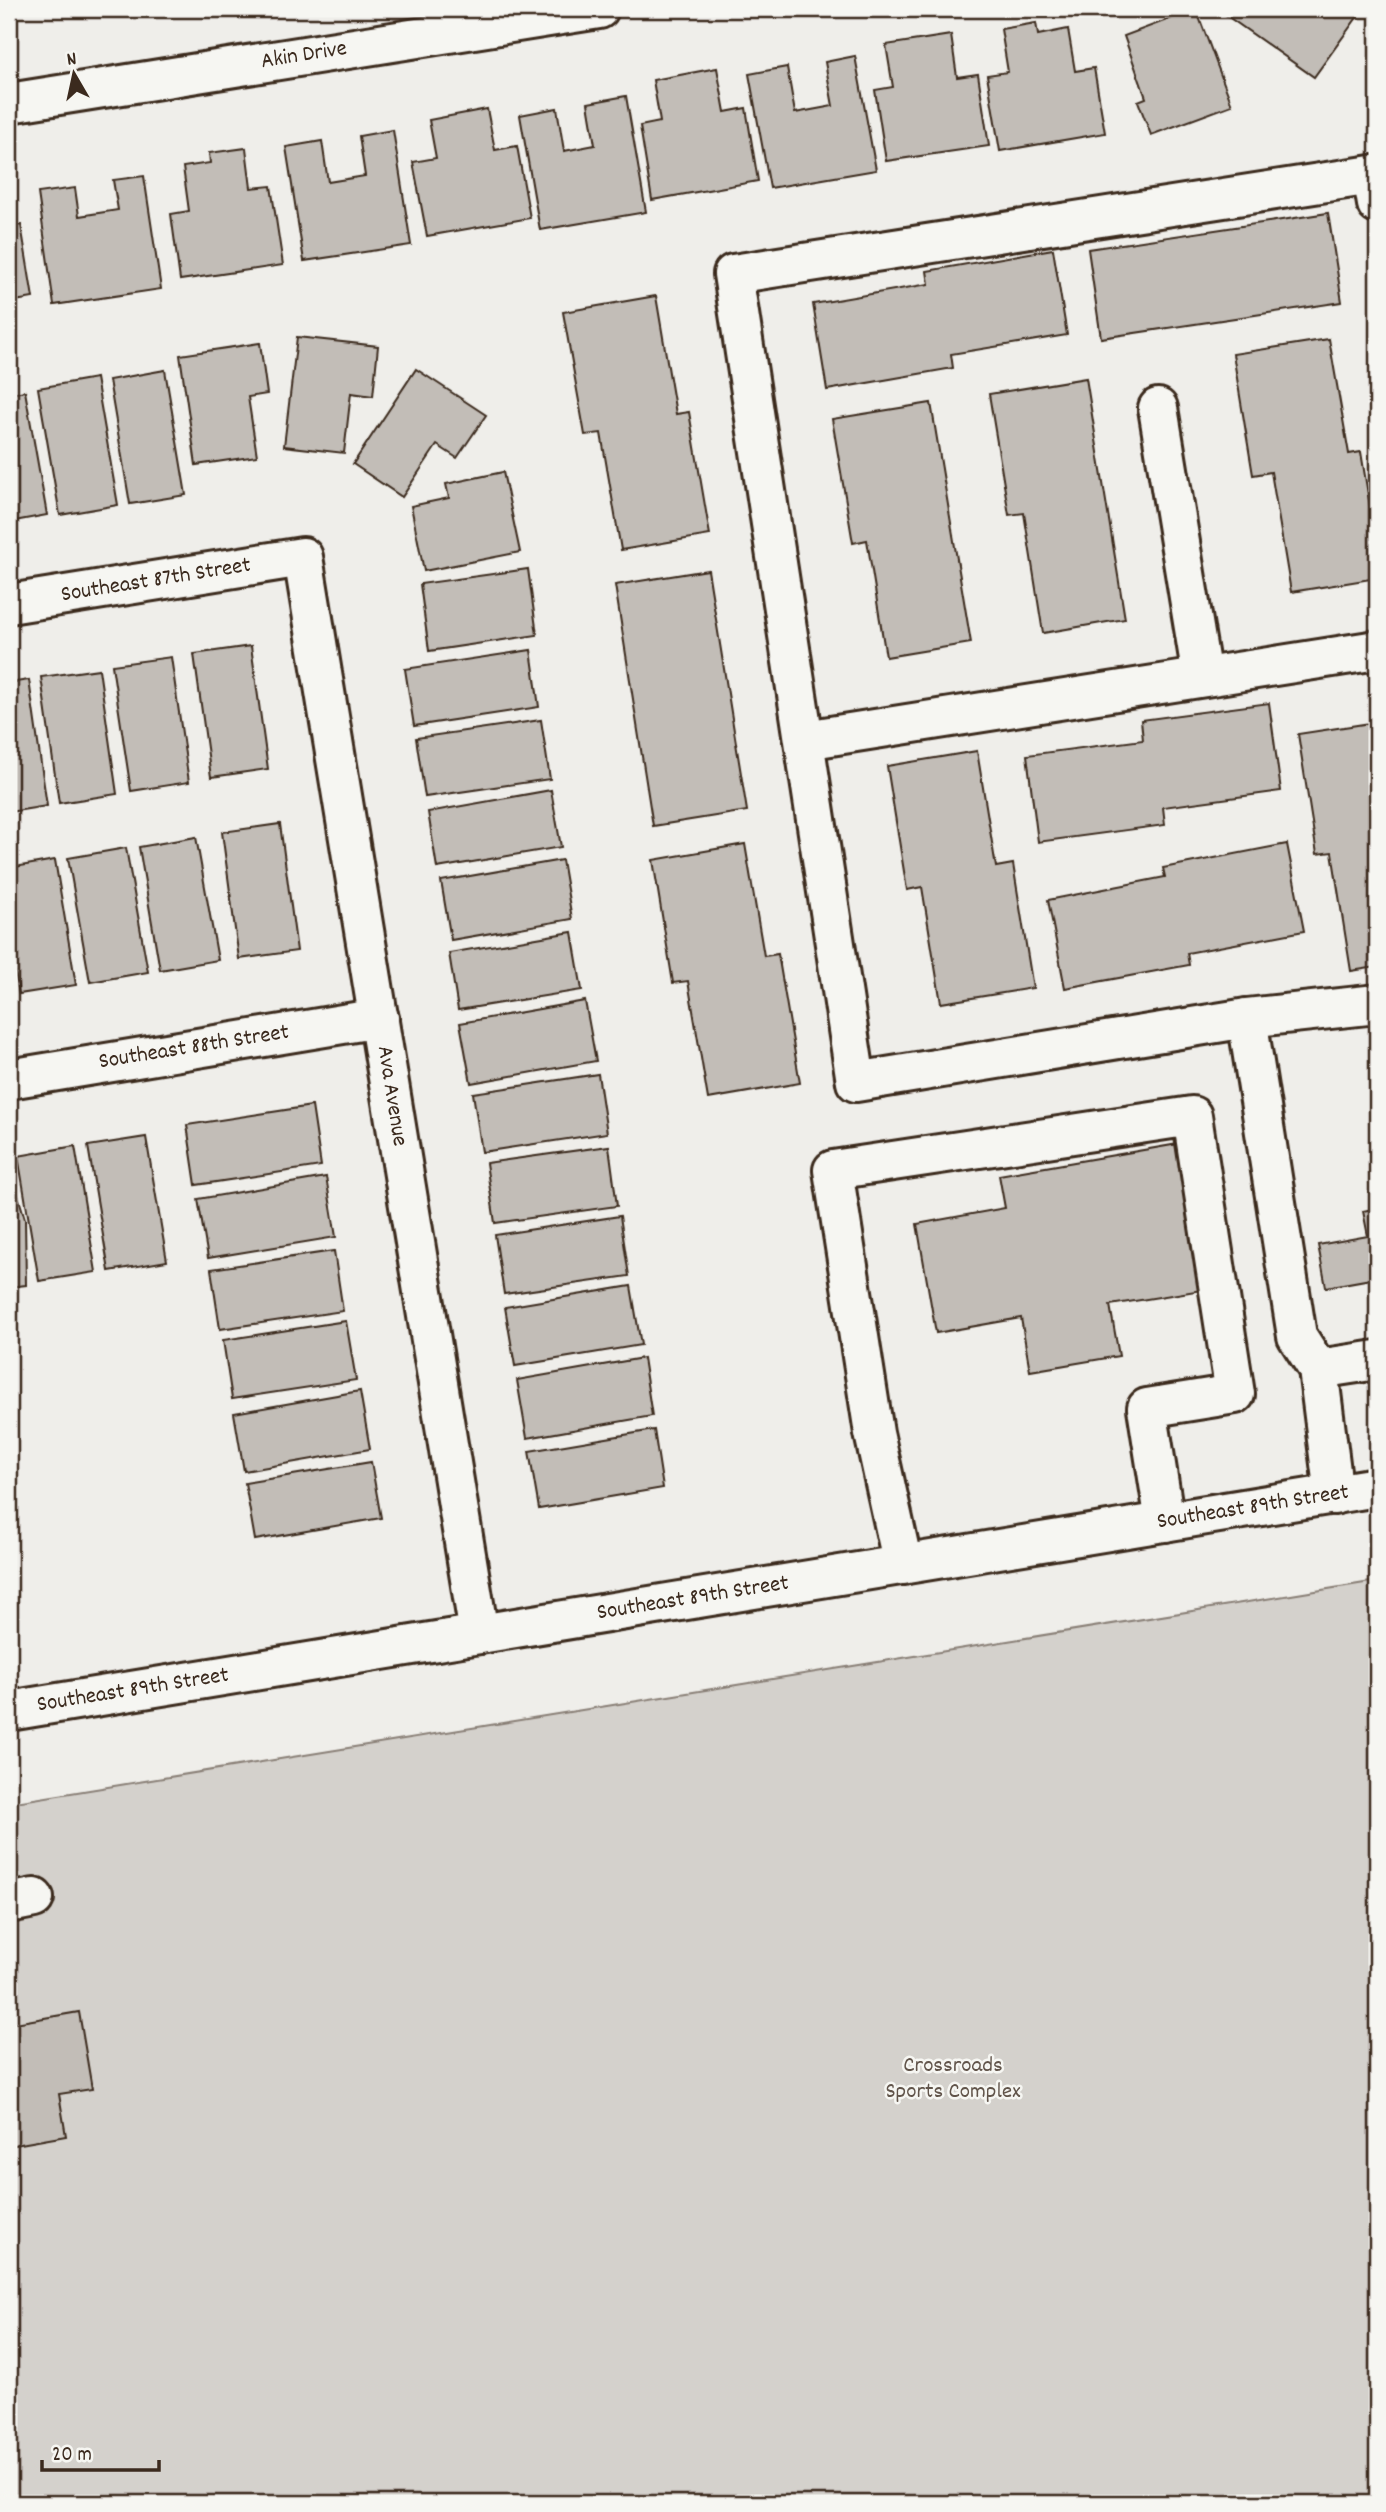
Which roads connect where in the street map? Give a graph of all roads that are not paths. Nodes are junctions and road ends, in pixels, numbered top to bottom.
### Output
1 (599, 9) edge
2 (9, 103) edge
3 (1377, 204) edge
4 (1158, 408) dead end
5 (303, 558) joint
6 (9, 604) edge
7 (1377, 650) edge
8 (1202, 677) junction
9 (805, 740) junction
10 (1377, 1004) edge
11 (379, 1018) junction
12 (1247, 1018) junction
13 (9, 1079) edge
14 (1377, 1360) edge
15 (1318, 1369) junction
16 (1377, 1488) edge
17 (1334, 1494) junction
18 (1166, 1522) junction
19 (903, 1565) junction
20 (479, 1634) junction
21 (9, 1711) edge

1 - 2 street, Akin Drive
3 - 9 street
4 - 8 street
5 - 6 street, Southeast 87th Street
5 - 11 street, Ava Avenue
7 - 8 street
8 - 9 street
9 - 12 street
10 - 12 street
11 - 13 street, Southeast 88th Street
11 - 20 street, Ava Avenue
12 - 15 street
14 - 15 street
15 - 17 street
16 - 17 street, Southeast 89th Street
17 - 18 street, Southeast 89th Street
18 - 19 street, Southeast 89th Street
18 - 19 street
19 - 20 street, Southeast 89th Street
20 - 21 street, Southeast 89th Street

